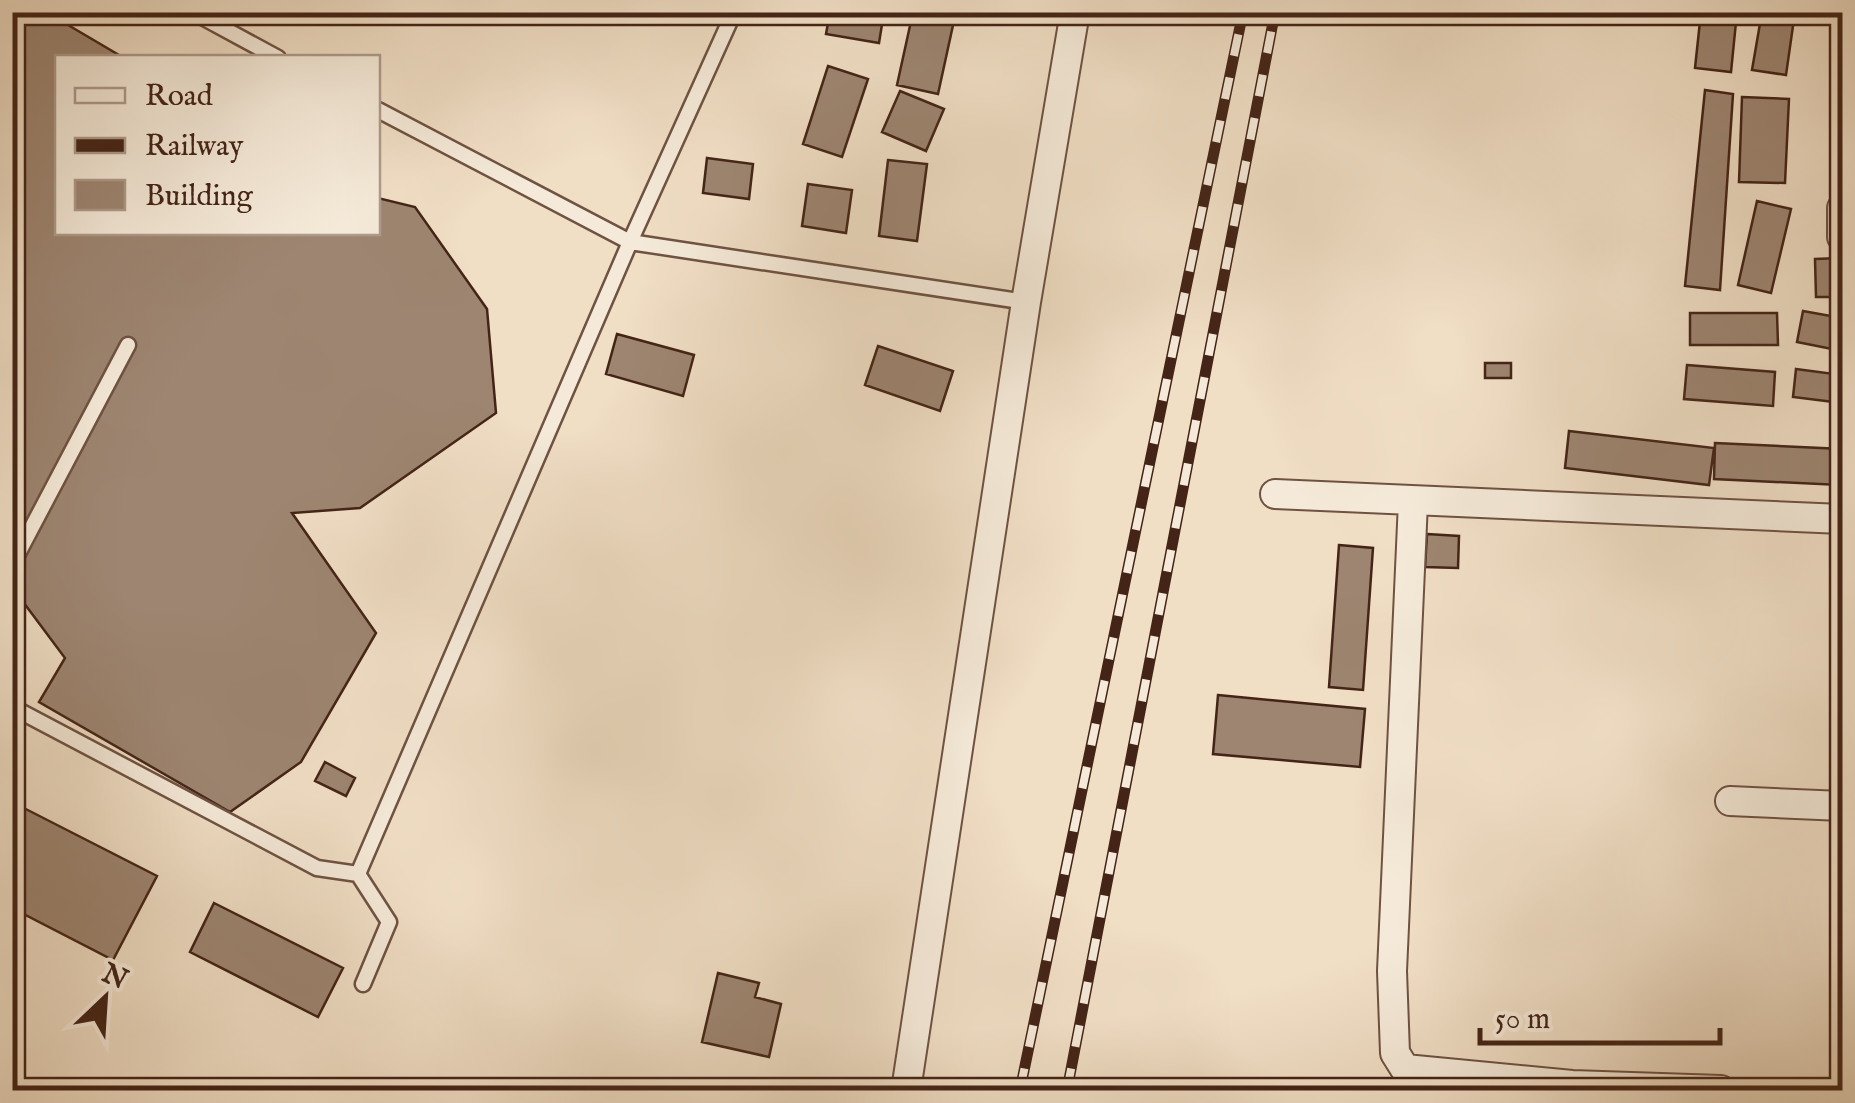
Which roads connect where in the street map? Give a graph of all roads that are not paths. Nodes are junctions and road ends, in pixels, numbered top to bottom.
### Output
1 (193, 12) edge
2 (734, 12) edge
3 (1076, 12) edge
4 (272, 55) edge
5 (380, 111) edge
6 (1842, 208) edge
7 (1842, 237) edge
8 (630, 242) junction
9 (1026, 302) junction
10 (128, 345) dead end
11 (1275, 494) dead end
12 (1412, 502) junction
13 (1842, 519) edge
14 (12, 564) edge
15 (12, 707) edge
16 (1730, 800) dead end
17 (1842, 806) edge
18 (358, 874) junction
19 (363, 984) dead end
20 (906, 1090) edge
21 (1721, 1090) edge

1 - 4 lane
2 - 8 lane
3 - 9 street
5 - 8 lane
6 - 7 street
8 - 9 lane
8 - 18 lane
9 - 20 street
10 - 14 lane
11 - 12 street
12 - 13 street
12 - 21 street
15 - 18 lane
16 - 17 street
18 - 19 lane

